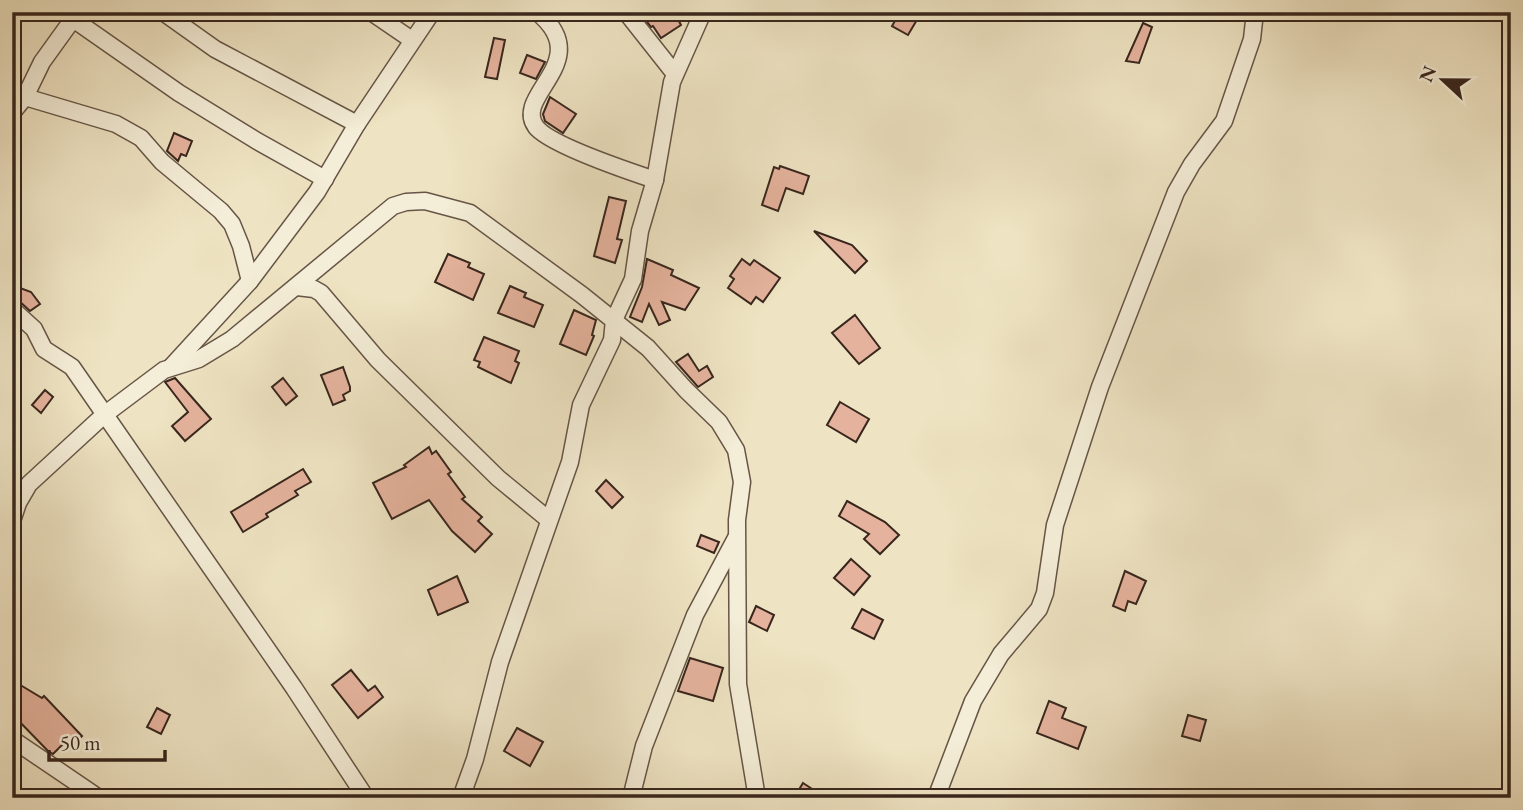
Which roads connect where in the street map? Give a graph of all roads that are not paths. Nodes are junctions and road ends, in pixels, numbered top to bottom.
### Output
1 (163, 12) edge
2 (371, 12) edge
3 (432, 12) edge
4 (537, 12) edge
5 (626, 12) edge
6 (703, 12) edge
7 (1255, 12) edge
8 (75, 15) edge
9 (412, 40) junction
10 (675, 74) junction
11 (25, 97) junction
12 (12, 113) edge
13 (357, 124) junction
14 (325, 179) junction
15 (654, 180) junction
16 (250, 281) junction
17 (297, 287) junction
18 (12, 309) edge
19 (614, 320) junction
20 (172, 366) junction
21 (104, 415) junction
22 (12, 520) edge
23 (549, 520) junction
24 (737, 537) junction
25 (12, 739) edge
26 (99, 798) edge
27 (366, 798) edge
28 (461, 798) edge
29 (631, 798) edge
30 (757, 798) edge
31 (936, 798) edge

1 - 13 street
2 - 9 street
3 - 9 street
4 - 15 street
5 - 10 street
6 - 10 street
7 - 31 street
8 - 11 street
8 - 14 street
9 - 13 street
10 - 15 street
11 - 12 street
11 - 16 street
13 - 14 street
14 - 16 street
15 - 19 street
16 - 20 street
17 - 19 street
17 - 20 street
17 - 23 street
18 - 21 street
19 - 23 street
19 - 24 street
20 - 21 street
21 - 22 street
21 - 27 street
23 - 28 street
24 - 29 street
24 - 30 street
25 - 26 street

